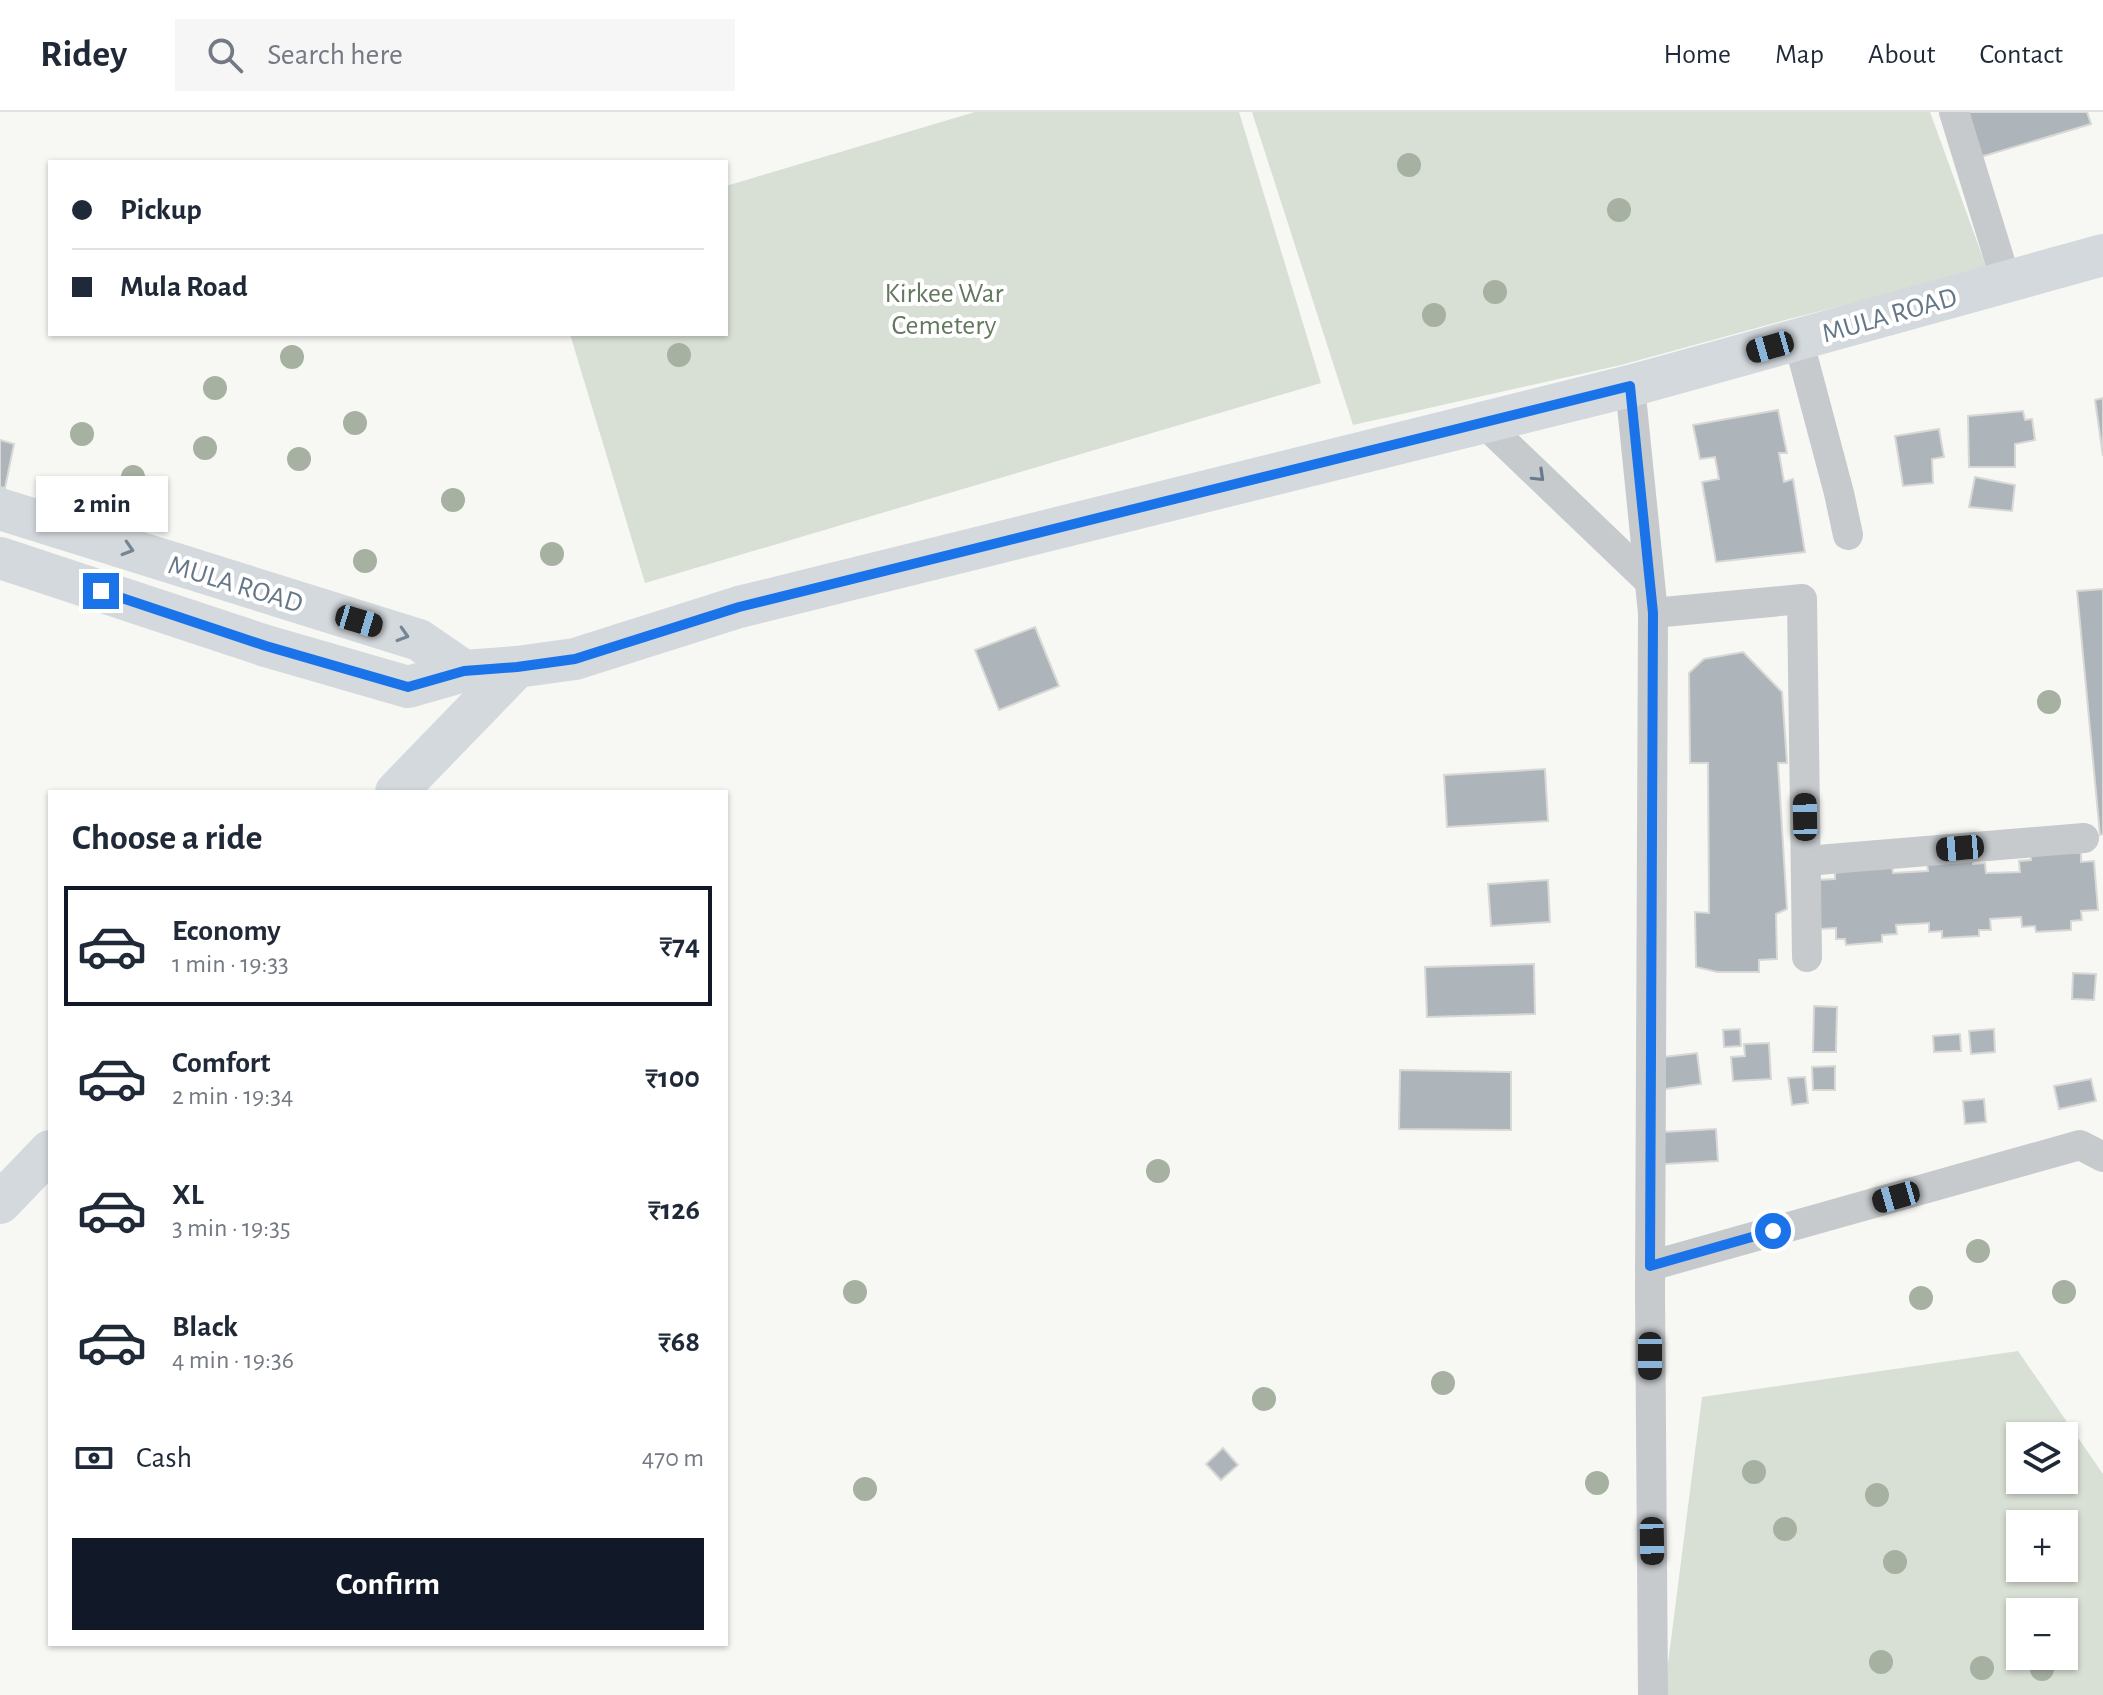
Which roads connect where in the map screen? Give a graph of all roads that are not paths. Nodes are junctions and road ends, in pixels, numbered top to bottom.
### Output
1 (1954, 112) edge
2 (2103, 255) edge
3 (2006, 281) junction
4 (1798, 339) junction
5 (1630, 386) junction
6 (1483, 422) junction
7 (17, 515) edge
8 (1848, 535) dead end
9 (9, 561) edge
10 (1649, 581) junction
11 (1653, 613) junction
12 (517, 667) junction
13 (464, 671) junction
14 (398, 790) edge
15 (2084, 838) dead end
16 (1806, 861) junction
17 (1807, 957) dead end
18 (48, 1153) edge
19 (2103, 1157) edge
20 (0, 1203) edge
21 (1650, 1266) junction
22 (1653, 1695) edge

1 - 3 street
2 - 3 main road, MULA ROAD
3 - 4 main road, MULA ROAD
4 - 5 main road, MULA ROAD
4 - 8 street
5 - 6 main road, MULA ROAD
5 - 10 street
6 -> 10 street
6 - 12 main road, MULA ROAD
7 - 9 main road
7 -> 13 main road, MULA ROAD
9 - 13 main road, MULA ROAD
10 - 11 street
11 - 16 street
11 - 21 street
12 - 13 main road, MULA ROAD
12 - 14 main road
15 - 16 street
16 - 17 street
18 - 20 main road
19 - 21 street
21 - 22 street

